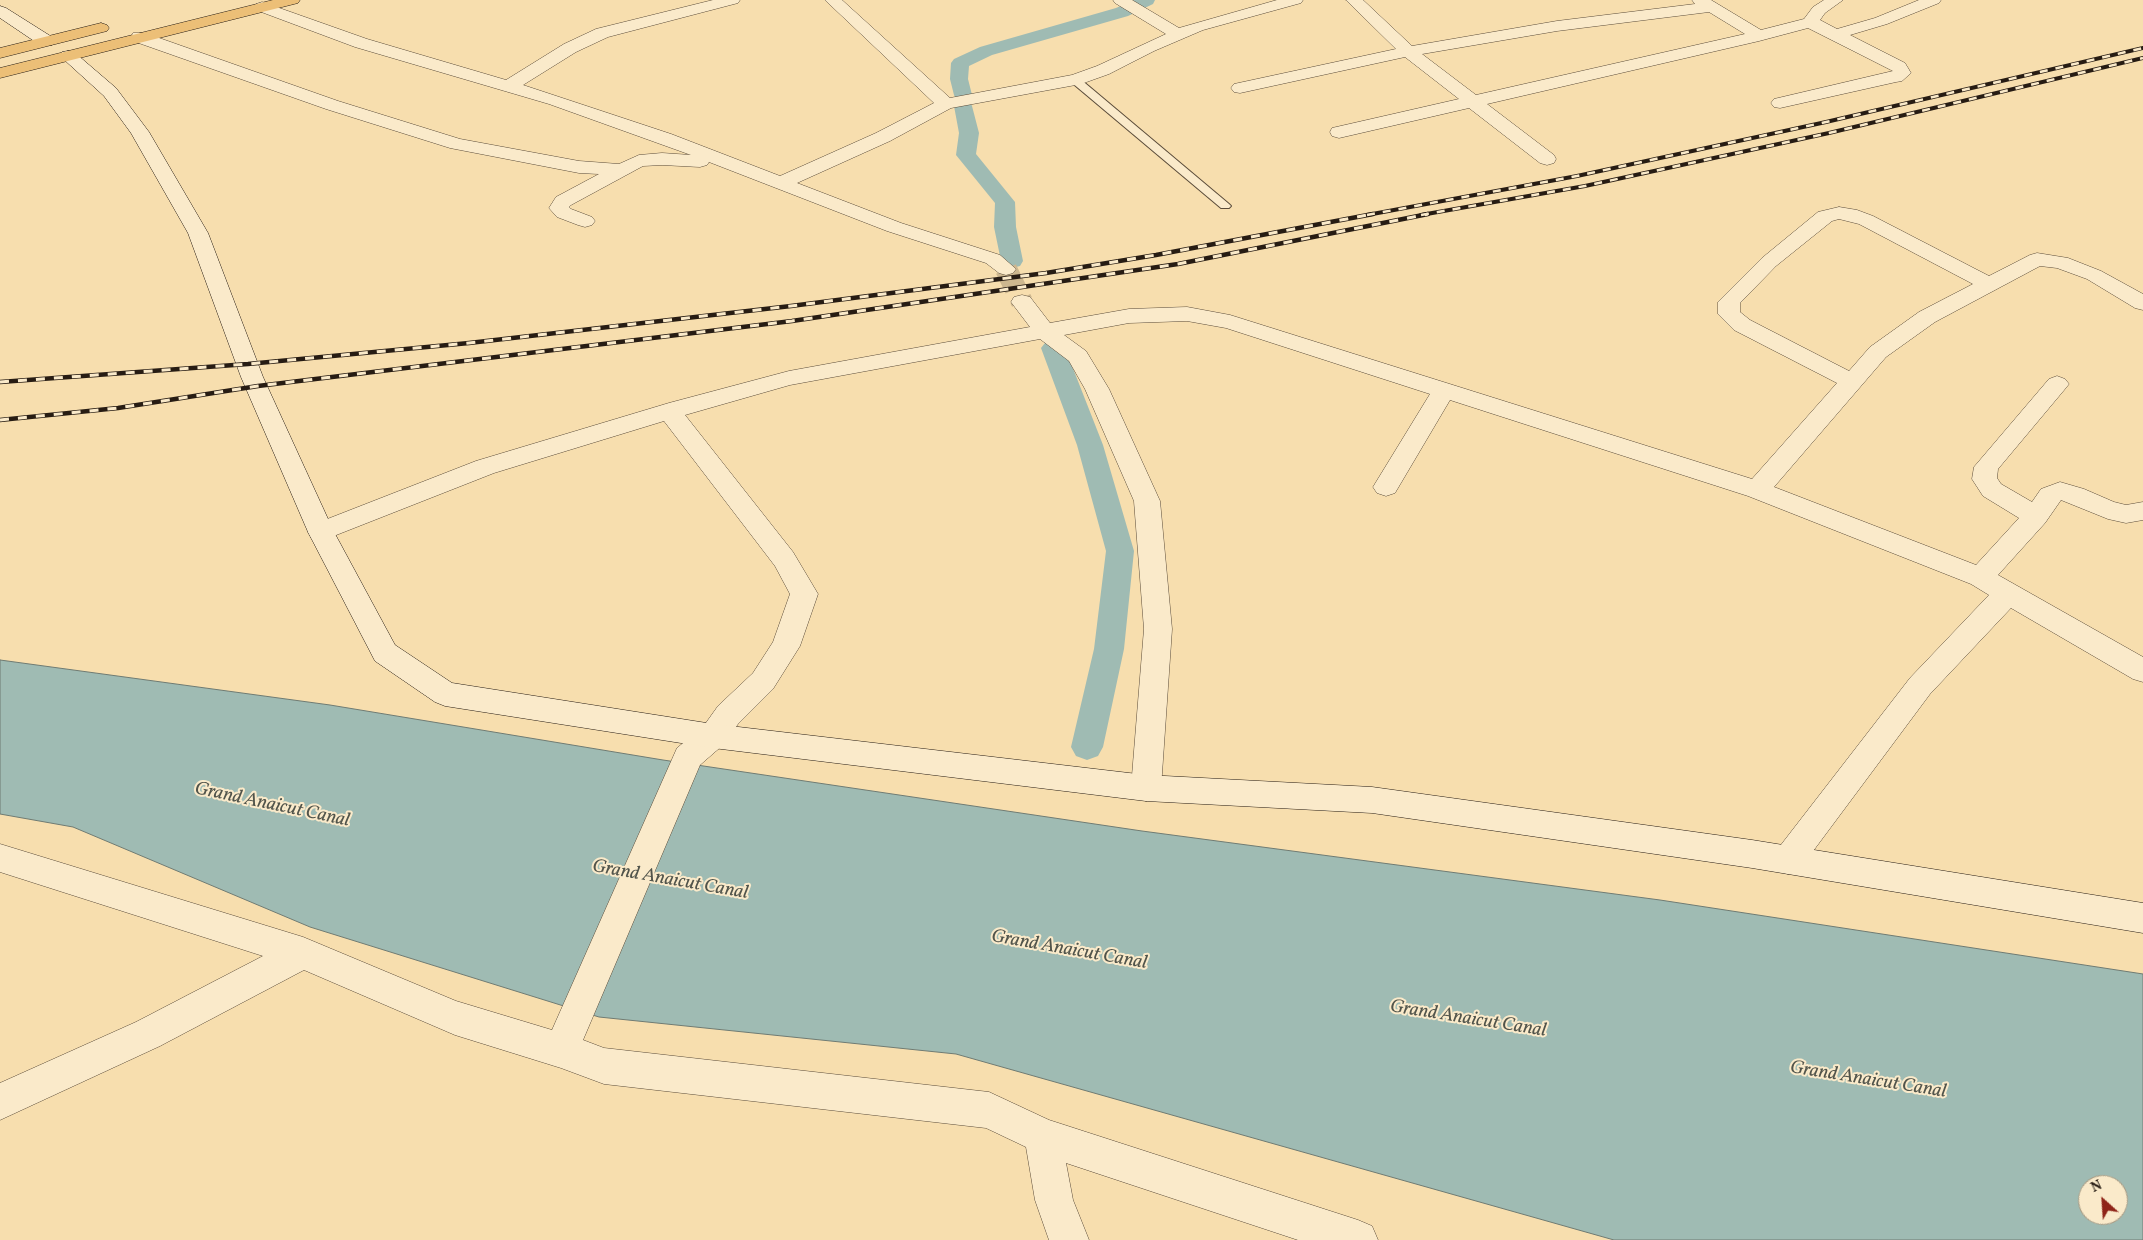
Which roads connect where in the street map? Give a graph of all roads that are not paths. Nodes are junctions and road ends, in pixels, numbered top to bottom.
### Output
1 (292, 0) edge
2 (732, 0) edge
3 (833, 0) edge
4 (1121, 0) edge
5 (1295, 0) edge
6 (1354, 0) edge
7 (1933, 0) edge
8 (1830, 1) edge
9 (1705, 3) edge
10 (261, 4) edge
11 (0, 12) edge
12 (1810, 22) junction
13 (114, 25) dead end
14 (1179, 34) junction
15 (1834, 35) junction
16 (1760, 36) junction
17 (140, 37) junction
18 (46, 41) junction
19 (1409, 52) junction
20 (0, 53) edge
21 (68, 56) junction
22 (0, 64) edge
23 (0, 73) edge
24 (1075, 80) junction
25 (507, 87) junction
26 (1240, 88) dead end
27 (1471, 102) junction
28 (1780, 103) dead end
29 (946, 104) junction
30 (1340, 132) dead end
31 (1547, 159) dead end
32 (726, 163) junction
33 (620, 170) junction
34 (780, 183) junction
35 (1225, 206) dead end
36 (585, 221) dead end
37 (1006, 269) tunnel mouth
38 (1989, 284) junction
39 (1022, 302) tunnel mouth
40 (2143, 303) edge
41 (1045, 332) junction
42 (1853, 382) junction
43 (2057, 384) dead end
44 (1444, 390) junction
45 (669, 411) junction
46 (1386, 487) dead end
47 (1757, 490) junction
48 (2143, 511) edge
49 (2036, 516) junction
50 (321, 532) junction
51 (1980, 577) junction
52 (2008, 593) junction
53 (2143, 671) edge
54 (713, 736) junction
55 (1146, 788) junction
56 (0, 858) edge
57 (1788, 860) junction
58 (2143, 918) edge
59 (303, 953) junction
60 (568, 1035) junction
61 (0, 1102) edge
62 (1043, 1136) junction
63 (1069, 1240) edge
64 (1358, 1240) edge

1 - 10 main road
2 - 25 street
3 - 29 street
4 - 14 street
5 - 14 street
6 - 19 street
7 - 15 street
8 - 12 street
9 - 16 street
9 - 19 street
10 - 17 main road
10 - 22 main road
10 - 25 street
11 - 18 street
12 - 15 street
12 - 16 street
13 - 18 main road
14 - 24 street
15 - 28 street
16 - 27 street
17 - 21 main road
17 - 33 street
18 - 20 main road
19 - 26 street
19 - 27 street
21 - 23 main road
21 - 50 street
24 - 29 street
24 - 35 lane
25 - 32 street
27 - 30 street
27 - 31 street
29 - 34 street
32 - 33 street
32 - 34 street
33 - 36 street
34 - 37 street
38 - 40 street
38 - 42 street
38 - 42 street
39 - 41 street
41 - 44 street
41 - 45 street
41 - 55 street
42 - 47 street
43 - 49 street
44 - 46 street
44 - 47 street
45 - 50 street
45 - 54 street
47 - 51 street
48 - 49 street
49 - 51 street
50 - 54 street
51 - 52 street
52 - 53 street
52 - 57 street
54 - 55 street
54 - 60 street
55 - 57 street
56 - 59 street
57 - 58 street
59 - 60 street
59 - 61 street
60 - 62 street
62 - 63 street
62 - 64 street

